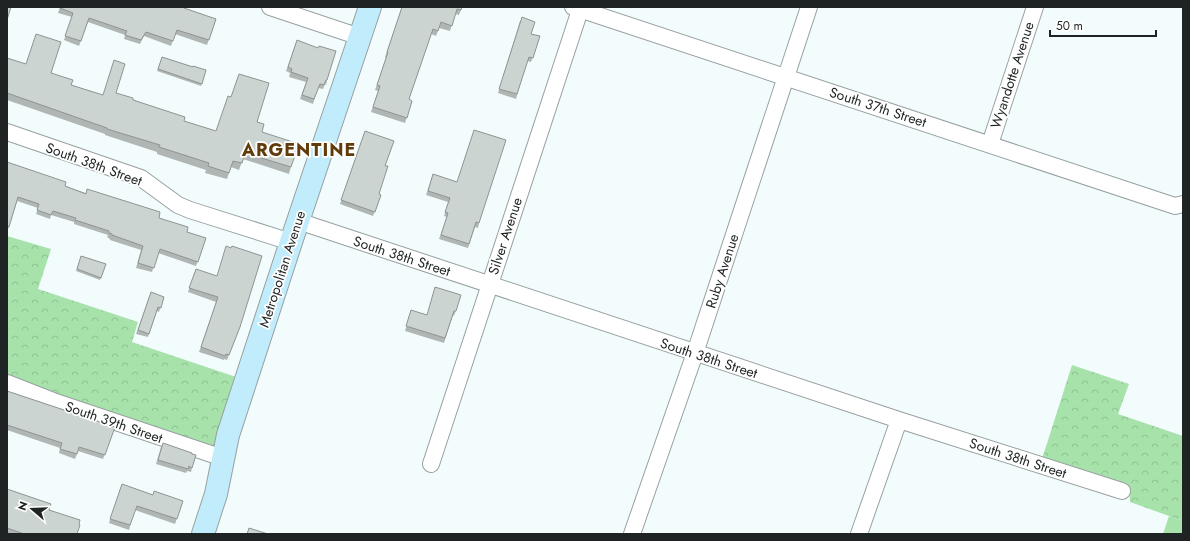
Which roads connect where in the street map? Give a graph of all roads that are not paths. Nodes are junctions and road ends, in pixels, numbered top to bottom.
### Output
1 (270, 7) edge
2 (370, 7) edge
3 (809, 7) edge
4 (1035, 7) edge
5 (578, 8) edge
6 (360, 38) junction
7 (786, 77) junction
8 (7, 132) edge
9 (990, 144) junction
10 (1183, 204) edge
11 (298, 221) junction
12 (291, 242) junction
13 (489, 285) junction
14 (695, 353) junction
15 (7, 383) edge
16 (899, 420) junction
17 (222, 458) junction
18 (431, 464) dead end
19 (1122, 491) dead end
20 (203, 534) edge
21 (632, 534) edge
22 (859, 534) edge

1 - 6 street
2 - 6 main road, Metropolitan Avenue
3 - 7 street, Ruby Avenue
4 - 9 street, Wyandotte Avenue
5 - 7 street, South 37th Street
5 - 13 street, Silver Avenue
6 - 11 main road, Metropolitan Avenue
7 - 9 street, South 37th Street
7 - 14 street, Ruby Avenue
8 - 12 street, South 38th Street
9 - 10 street, South 37th Street
11 - 12 main road, Metropolitan Avenue
11 - 13 street, South 38th Street
12 - 17 main road, Metropolitan Avenue
13 - 14 street, South 38th Street
13 - 18 street, Silver Avenue
14 - 16 street, South 38th Street
14 - 21 street, Ruby Avenue
15 - 17 street, South 39th Street
16 - 19 street, South 38th Street
16 - 22 street
17 - 20 main road, Metropolitan Avenue

